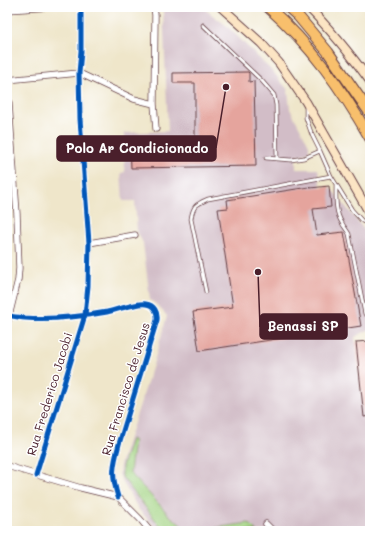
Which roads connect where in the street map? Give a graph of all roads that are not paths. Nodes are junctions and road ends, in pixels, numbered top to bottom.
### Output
1 (53, 7) edge
2 (80, 7) edge
3 (154, 7) edge
4 (220, 7) edge
5 (268, 7) edge
6 (288, 7) edge
7 (308, 7) edge
8 (7, 10) edge
9 (203, 25) dead end
10 (79, 73) junction
11 (7, 80) edge
12 (370, 81) edge
13 (7, 88) edge
14 (306, 102) junction
15 (154, 104) junction
16 (370, 112) edge
17 (156, 129) dead end
18 (370, 138) edge
19 (320, 151) junction
20 (266, 158) dead end
21 (277, 159) junction
22 (330, 176) junction
23 (336, 185) junction
24 (370, 214) edge
25 (370, 225) edge
26 (135, 235) dead end
27 (89, 243) junction
28 (206, 292) dead end
29 (366, 314) dead end
30 (85, 315) junction
31 (8, 316) edge
32 (7, 324) edge
33 (7, 466) edge
34 (36, 475) junction
35 (118, 497) junction
36 (266, 524) dead end
37 (150, 531) edge
38 (273, 531) edge

1 - 8 street
2 - 10 street, Rua Frederico Jacobi
3 - 15 street
4 - 14 main road
5 - 18 highway
6 - 16 highway
7 - 12 main road
9 - 21 lane
10 - 11 street
10 - 15 street
10 - 27 street, Rua Frederico Jacobi
13 - 31 street
14 - 19 lane
14 - 24 main road
15 - 17 street
19 - 21 lane
19 - 22 lane
20 - 21 lane
22 - 23 lane
22 - 28 lane
23 - 25 lane
23 - 29 lane
26 - 27 street
27 - 30 street, Rua Frederico Jacobi
30 - 31 street
30 - 34 street, Rua Frederico Jacobi
30 - 35 street, Rua Francisco de Jesus
31 - 32 street
33 - 34 street
34 - 35 street
35 - 37 street
36 - 38 street

